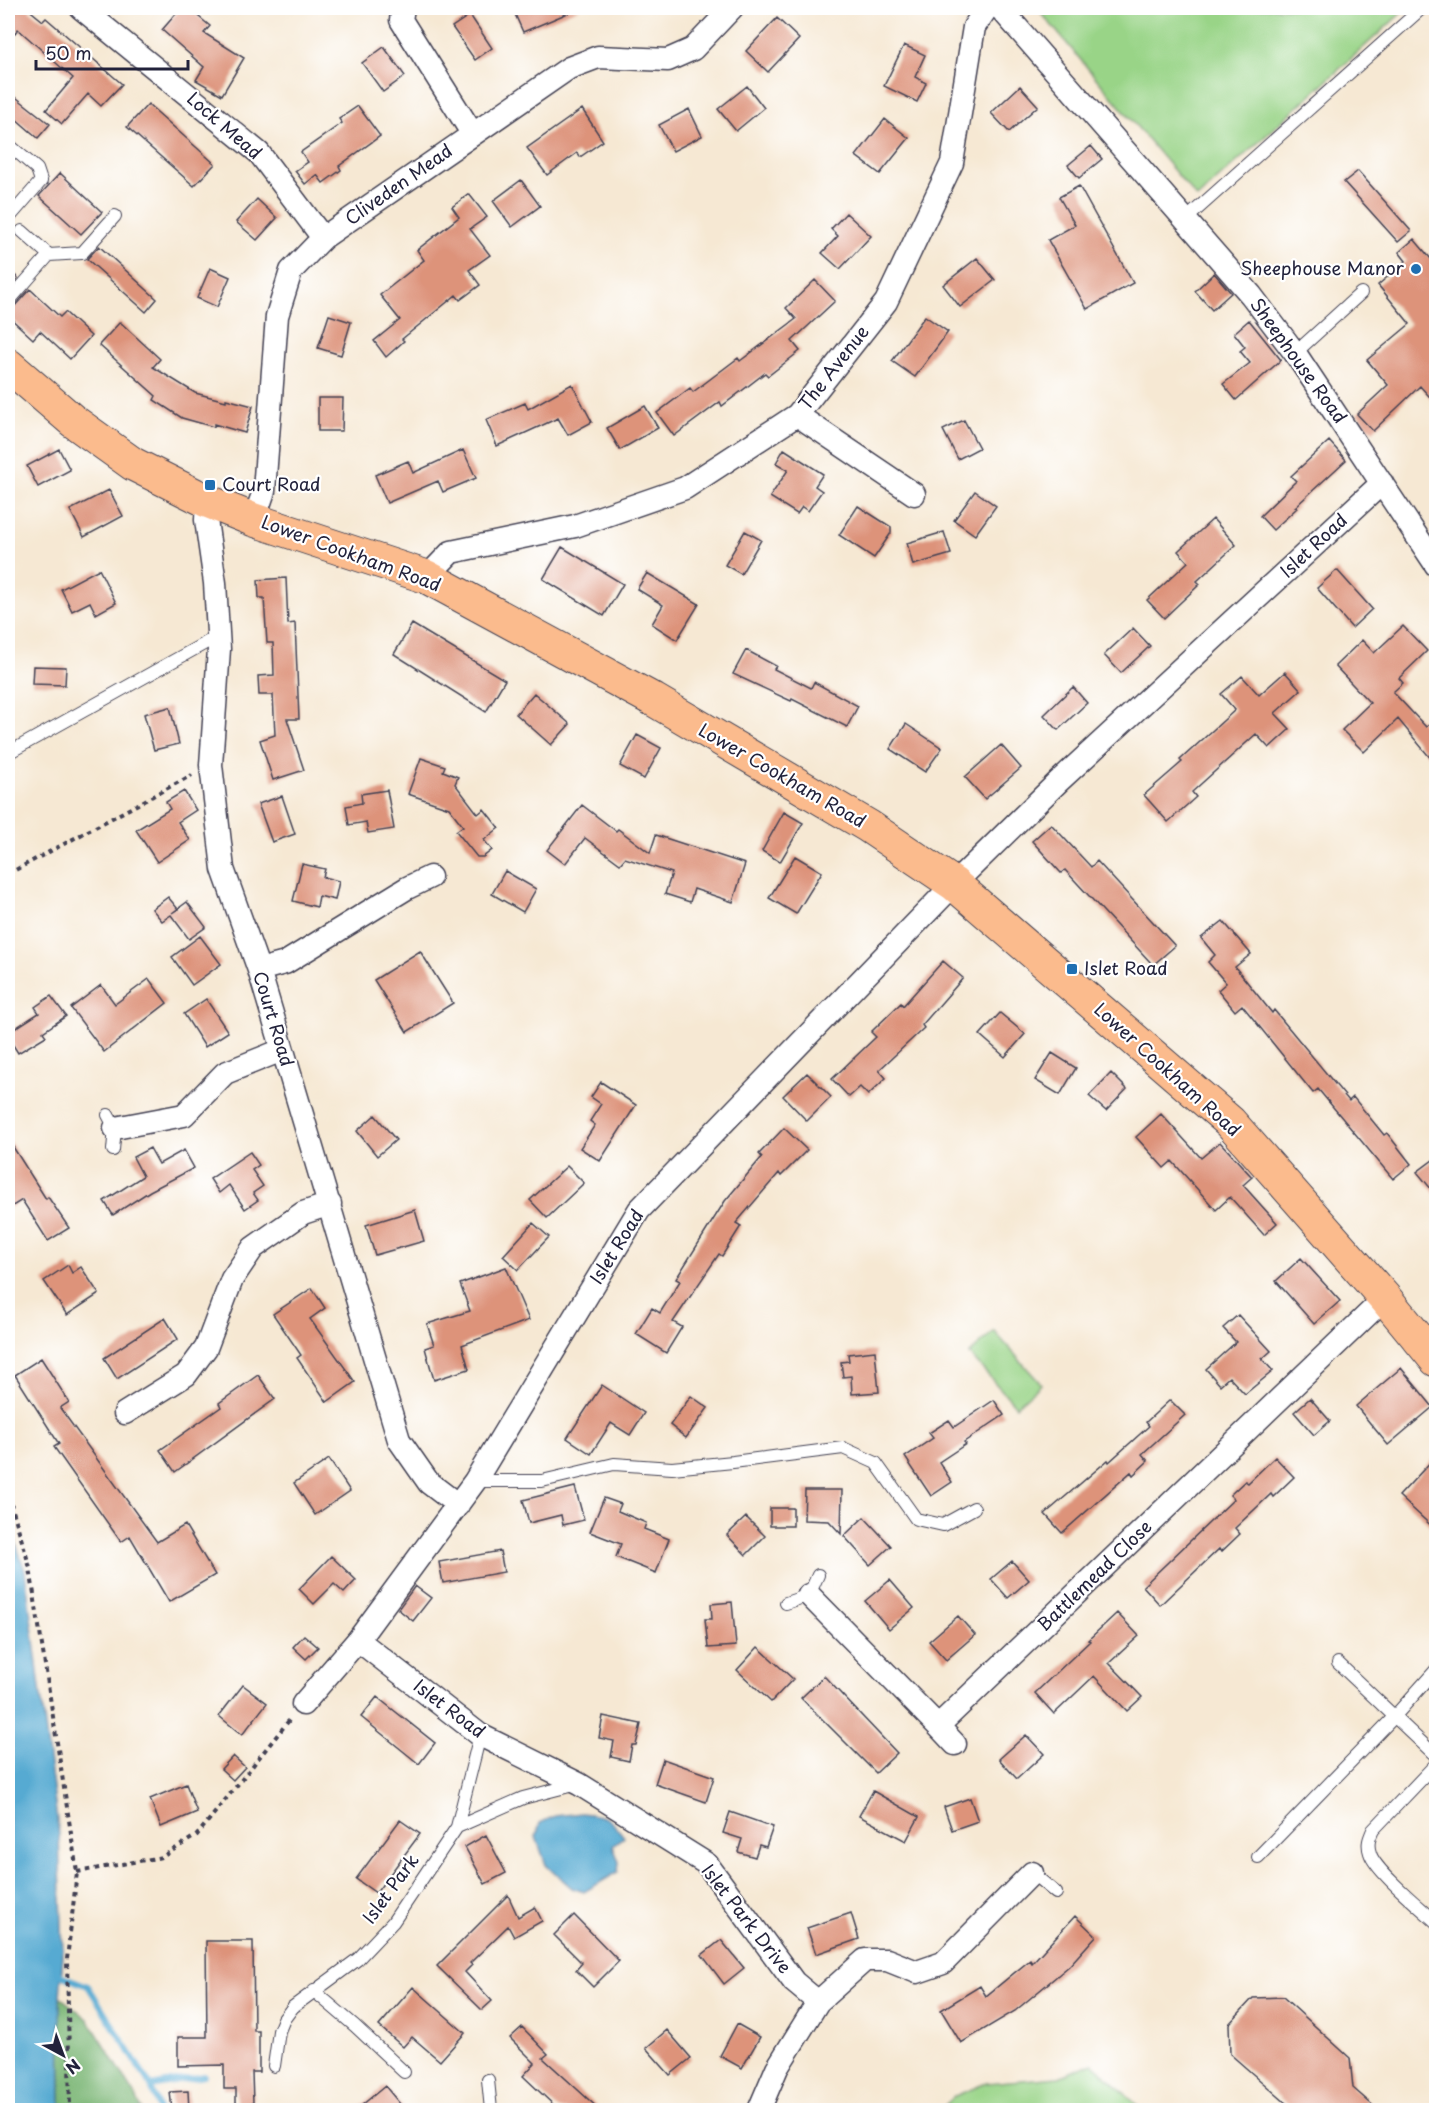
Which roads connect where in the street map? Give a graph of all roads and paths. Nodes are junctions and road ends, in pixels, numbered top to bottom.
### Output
1 (81, 8) edge
2 (403, 8) edge
3 (732, 8) edge
4 (987, 8) edge
5 (1000, 8) edge
6 (1422, 8) edge
7 (472, 133) junction
8 (8, 144) edge
9 (115, 216) dead end
10 (8, 219) edge
11 (1185, 220) junction
12 (22, 231) dead end
13 (324, 238) junction
14 (49, 255) junction
15 (1361, 293) dead end
16 (8, 302) edge
17 (1295, 353) junction
18 (8, 365) edge
19 (797, 415) junction
20 (1382, 483) junction
21 (914, 494) dead end
22 (207, 501) junction
23 (254, 520) junction
24 (1437, 565) edge
25 (427, 577) junction
26 (218, 636) junction
27 (8, 753) edge
28 (211, 765) junction
29 (8, 874) edge
30 (430, 877) dead end
31 (954, 884) junction
32 (259, 970) junction
33 (282, 1050) junction
34 (112, 1131) dead end
35 (330, 1204) junction
36 (1385, 1298) junction
37 (1437, 1360) edge
38 (125, 1413) dead end
39 (475, 1481) junction
40 (8, 1494) edge
41 (458, 1505) junction
42 (974, 1508) dead end
43 (814, 1585) joint
44 (786, 1603) dead end
45 (358, 1640) junction
46 (1338, 1663) dead end
47 (1437, 1670) edge
48 (303, 1704) joint
49 (1394, 1717) junction
50 (938, 1726) junction
51 (480, 1735) junction
52 (955, 1744) dead end
53 (1437, 1756) edge
54 (1437, 1764) edge
55 (579, 1784) junction
56 (457, 1827) junction
57 (1258, 1857) dead end
58 (77, 1872) junction
59 (1032, 1873) joint
60 (1056, 1893) dead end
61 (1437, 1922) edge
62 (314, 1991) junction
63 (819, 2002) junction
64 (274, 2066) dead end
65 (404, 2072) dead end
66 (488, 2080) dead end
67 (70, 2110) edge
68 (490, 2110) edge
69 (759, 2110) edge

1 - 13 street, Lock Mead
2 - 7 street
3 - 7 street, Cliveden Mead
4 - 19 street, The Avenue
5 - 11 street, Sheephouse Road
6 - 11 lane
7 - 13 street, Cliveden Mead
8 - 10 lane
9 - 14 lane
11 - 17 street, Sheephouse Road
12 - 14 lane
13 - 23 street, Cliveden Mead
14 - 16 lane
15 - 17 lane
17 - 20 street, Sheephouse Road
18 - 22 main road, Lower Cookham Road
19 - 21 street
19 - 25 street, The Avenue
20 - 24 street, Sheephouse Road
20 - 31 street, Islet Road
22 - 23 main road, Lower Cookham Road
22 - 26 street, Court Road
23 - 25 main road, Lower Cookham Road
25 - 31 main road, Lower Cookham Road
26 - 27 lane
26 - 28 street, Court Road
28 - 29 path
28 - 32 street, Court Road
30 - 32 street
31 - 36 main road, Lower Cookham Road
31 - 39 street, Islet Road
32 - 33 street, Court Road
33 - 34 street
33 - 35 street, Court Road
35 - 38 street
35 - 41 street, Court Road
36 - 37 main road, Lower Cookham Road
36 - 50 street, Battlemead Close
39 - 41 street, Islet Road
39 - 42 lane
40 - 58 path
41 - 45 street, Islet Road
43 - 44 lane
43 - 50 street
45 - 48 street, Islet Road
45 - 51 street, Islet Road
46 - 49 lane
47 - 49 lane
48 - 58 path
49 - 53 lane
49 - 57 lane
50 - 52 street
51 - 55 street, Islet Road
51 - 56 lane, Islet Park
54 - 61 lane
55 - 56 lane
55 - 63 street, Islet Park Drive
56 - 62 lane, Islet Park
58 - 67 path
59 - 60 lane
59 - 63 street
62 - 64 lane, Islet Park
62 - 65 lane
63 - 69 street
66 - 68 lane

